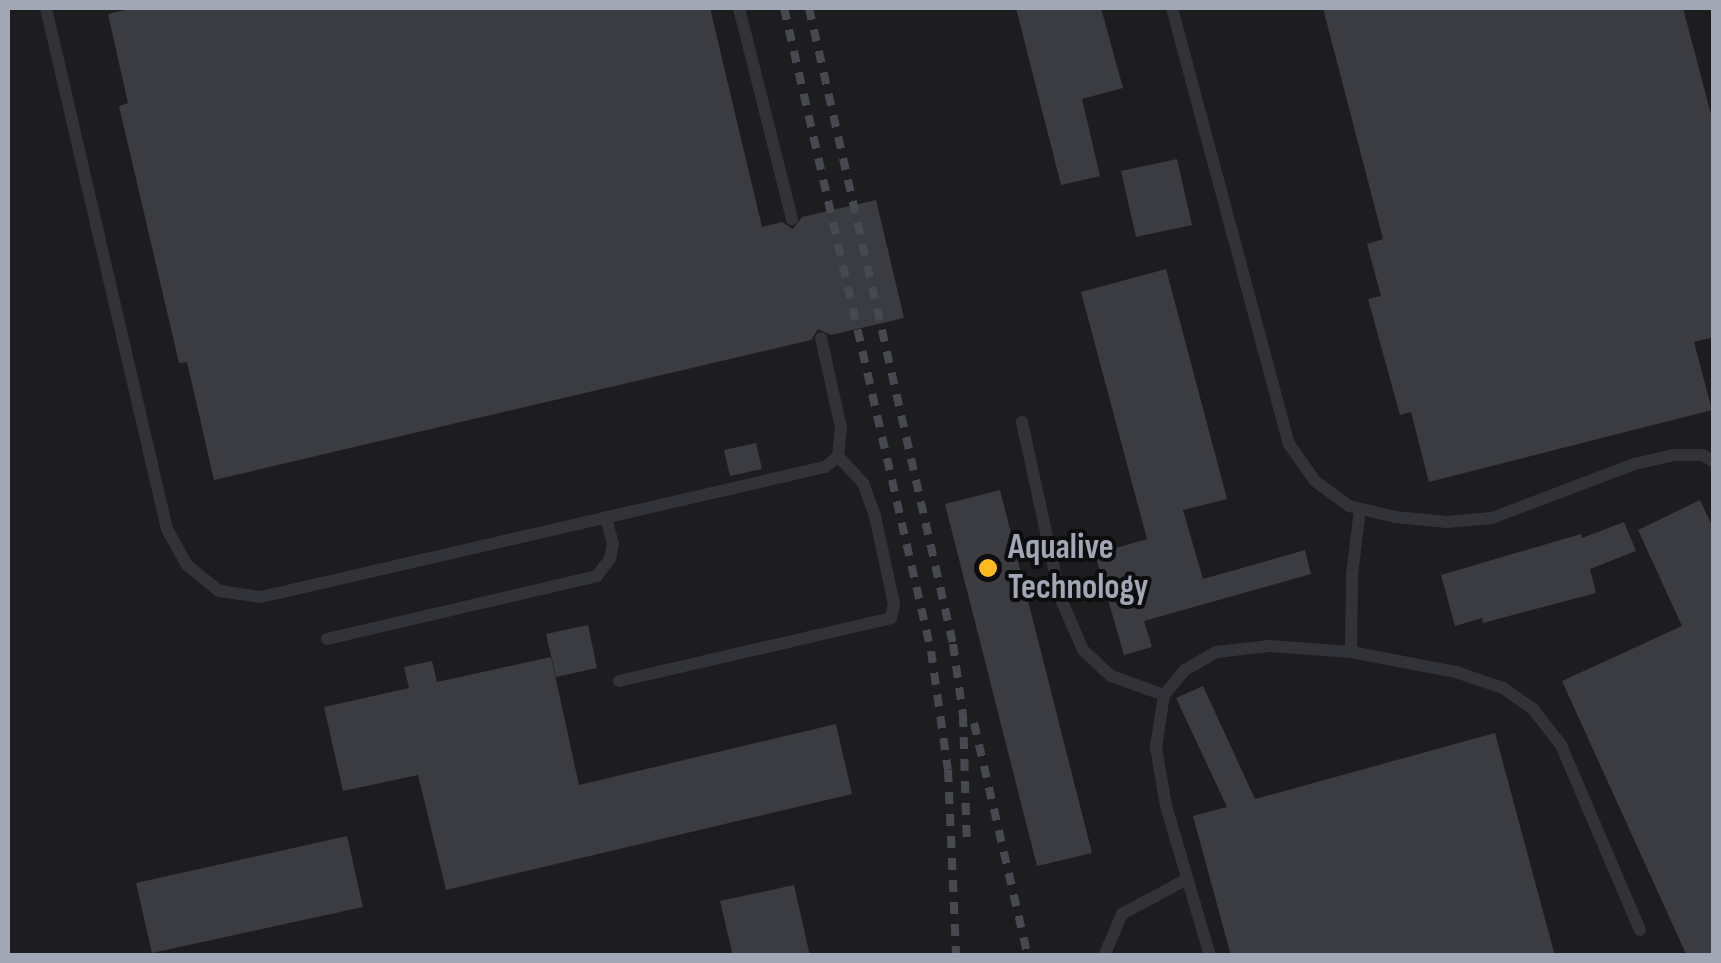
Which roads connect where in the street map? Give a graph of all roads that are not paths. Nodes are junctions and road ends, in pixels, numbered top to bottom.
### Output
1 (46, 8) edge
2 (739, 8) edge
3 (1172, 8) edge
4 (792, 220) dead end
5 (821, 338) dead end
6 (1022, 422) dead end
7 (838, 456) junction
8 (1714, 462) edge
9 (1360, 509) junction
10 (606, 517) junction
11 (327, 639) dead end
12 (1351, 652) junction
13 (620, 682) dead end
14 (1164, 694) junction
15 (1187, 879) junction
16 (1640, 930) dead end
17 (1104, 956) edge
18 (1210, 956) edge

1 - 10 lane
2 - 4 lane
3 - 9 lane
5 - 7 lane
6 - 14 lane
7 - 10 lane
7 - 13 lane
8 - 9 lane
9 - 12 lane
10 - 11 lane
12 - 14 lane
12 - 16 lane
14 - 15 lane
15 - 17 lane
15 - 18 lane

